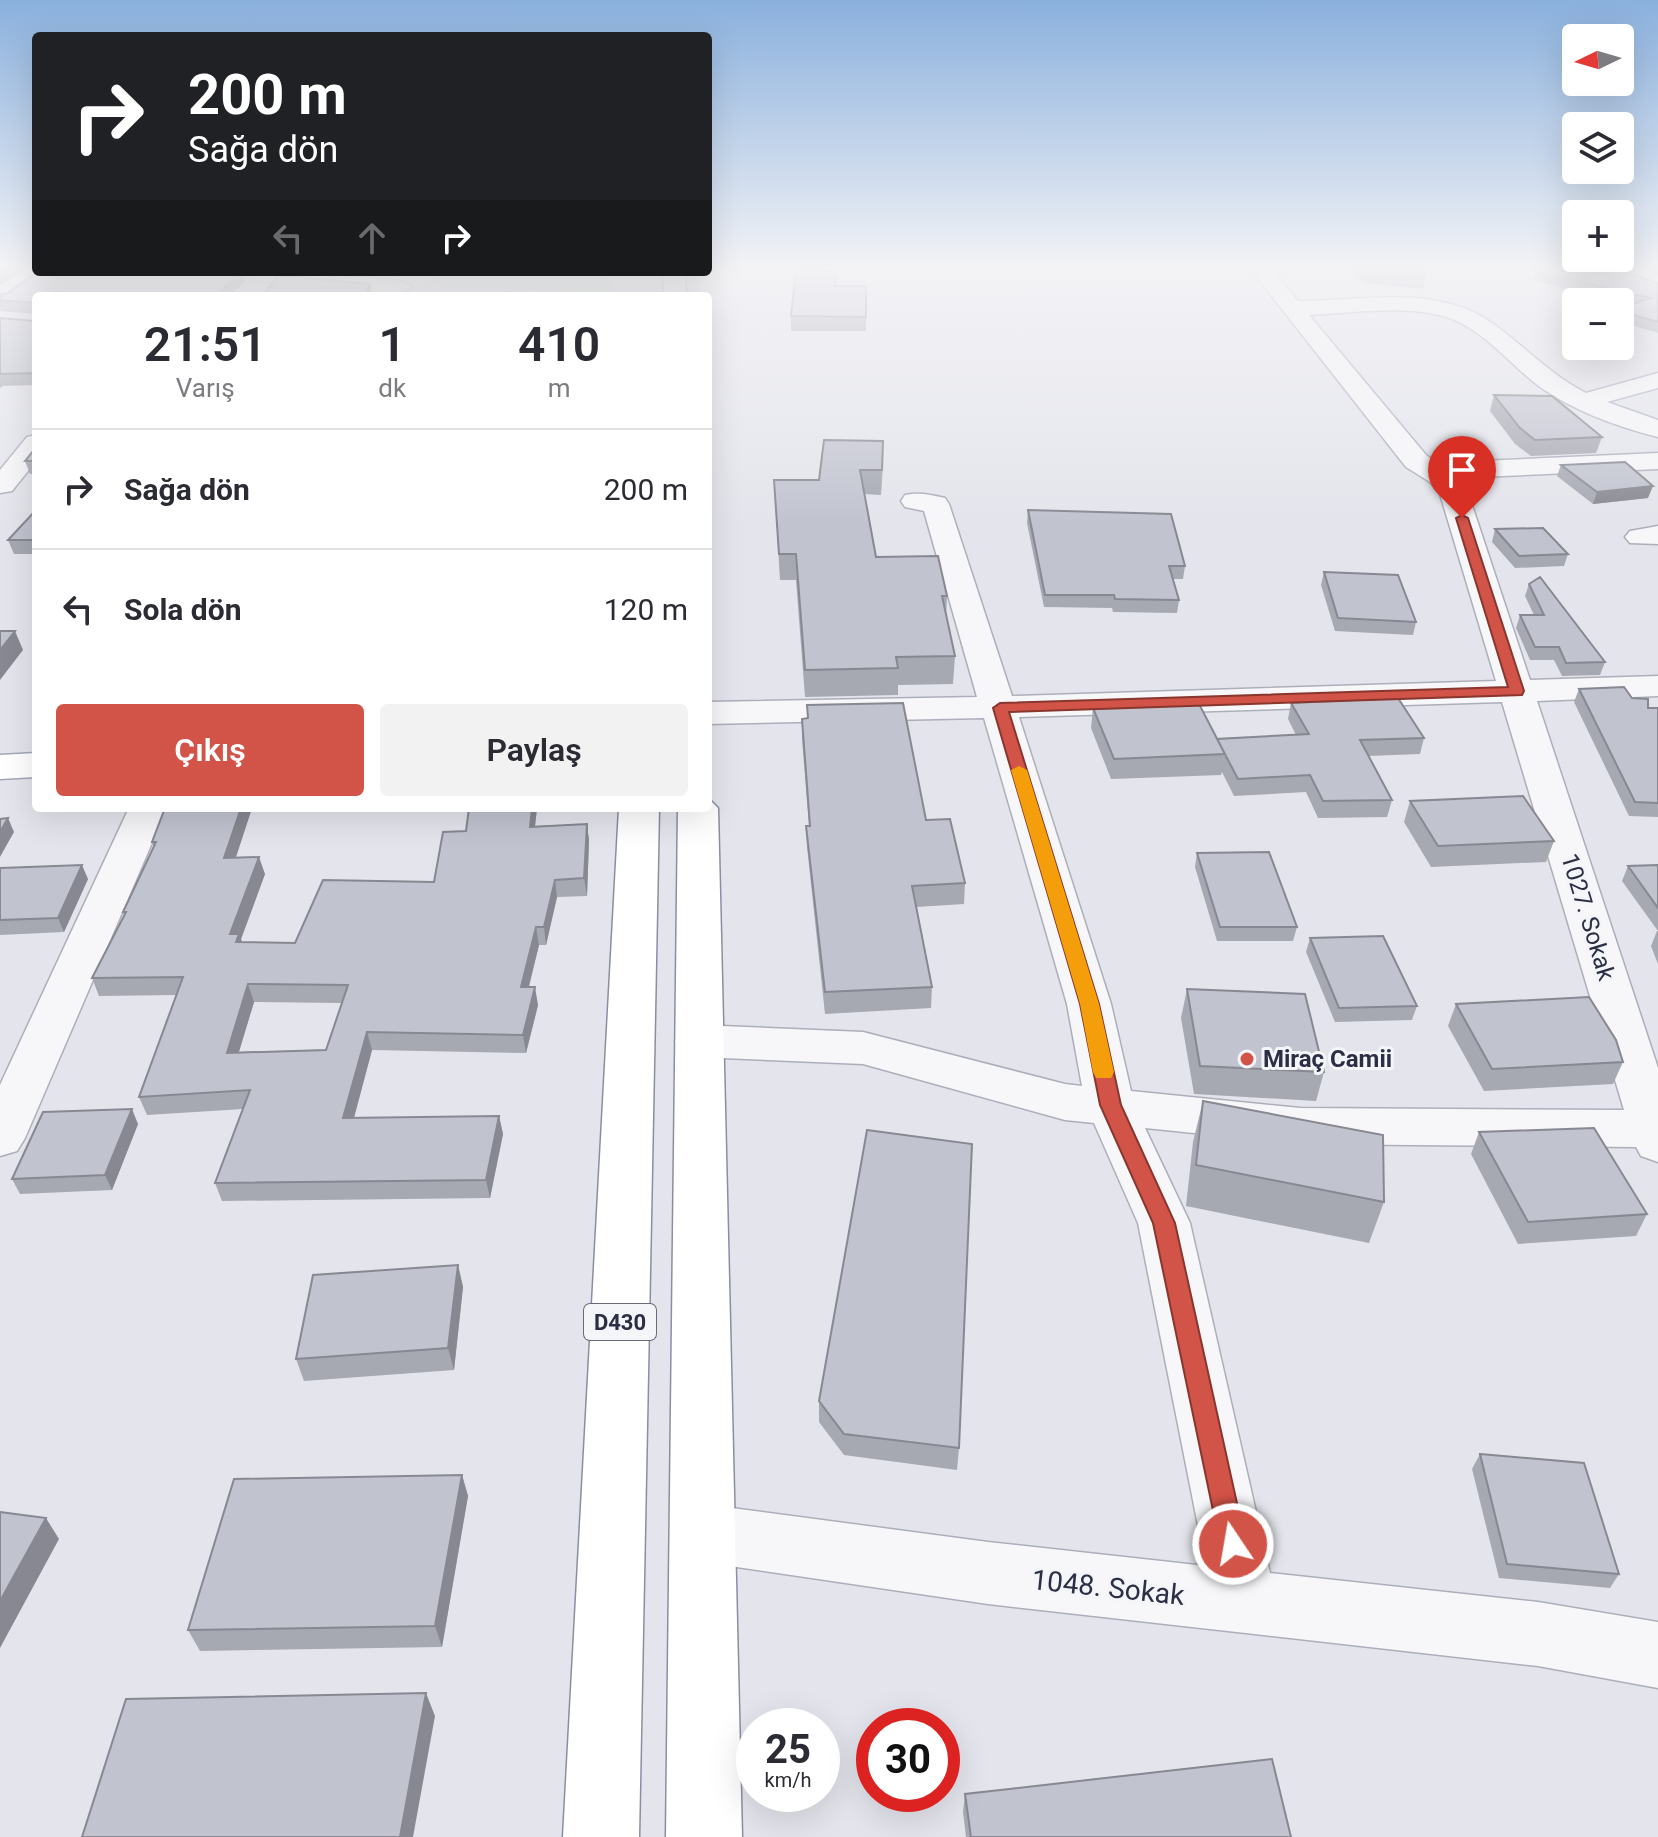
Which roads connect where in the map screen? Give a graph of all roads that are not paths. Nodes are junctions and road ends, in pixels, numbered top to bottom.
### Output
1 (1326, 352) edge
2 (1512, 352) edge
3 (1658, 380) edge
4 (1581, 402) junction
5 (1658, 429) edge
6 (32, 448) edge
7 (1658, 461) edge
8 (1432, 471) junction
9 (1, 485) edge
10 (32, 485) edge
11 (915, 501) dead end
12 (1658, 686) edge
13 (1517, 691) junction
14 (1000, 708) junction
15 (712, 713) edge
16 (32, 745) edge
17 (0, 746) edge
18 (32, 765) edge
19 (0, 767) edge
20 (146, 812) edge
21 (639, 812) edge
22 (698, 812) edge
23 (698, 1041) junction
24 (1110, 1105) junction
25 (1657, 1133) edge
26 (0, 1138) edge
27 (702, 1533) junction
28 (1245, 1602) junction
29 (1658, 1655) edge
30 (601, 1837) edge
31 (704, 1837) edge

1 - 8 street, 1027. Sokak
2 - 4 street
3 - 4 street
4 - 5 street
6 - 9 street
7 - 8 street
8 - 13 street, 1027. Sokak
9 - 10 street
11 - 14 street
12 - 13 street
13 - 14 street
13 - 25 street, 1027. Sokak
14 - 15 street
14 - 24 street
16 - 17 main road
18 - 19 main road
20 - 26 street
21 - 30 main road, D430
22 - 23 main road
23 - 24 street
23 - 27 main road
24 - 25 street
24 - 28 street
27 - 28 street, 1048. Sokak
27 - 31 main road
28 - 29 street, 1048. Sokak

